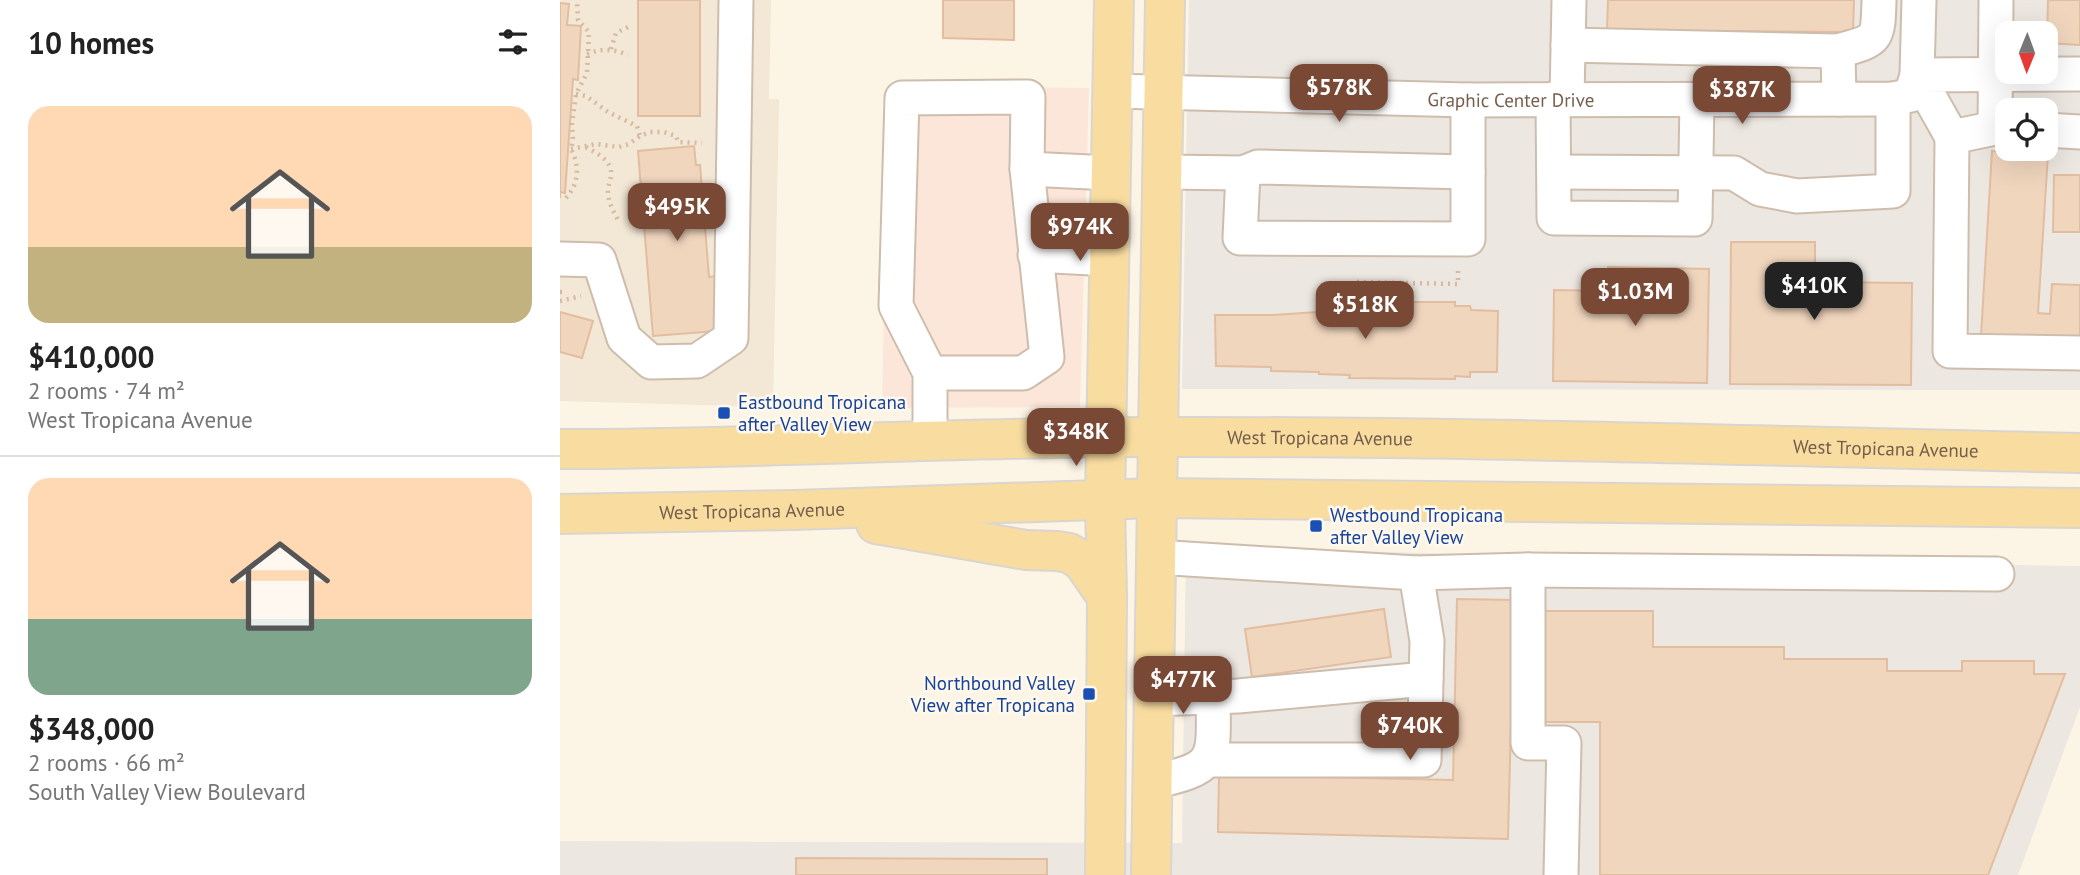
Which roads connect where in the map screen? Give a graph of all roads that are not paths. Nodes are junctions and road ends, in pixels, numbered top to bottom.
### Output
1 (736, 0) edge
2 (1114, 0) edge
3 (1165, 0) edge
4 (1569, 0) edge
5 (1879, 0) edge
6 (1919, 0) edge
7 (1996, 0) edge
8 (1568, 45) junction
9 (1838, 51) junction
10 (2080, 74) edge
11 (1994, 76) junction
12 (1907, 89) junction
13 (1112, 91) junction
14 (1163, 92) junction
15 (1997, 98) edge
16 (1560, 99) junction
17 (1697, 99) junction
18 (1839, 99) junction
19 (1468, 100) junction
20 (1995, 130) edge
21 (2058, 131) edge
22 (2080, 132) edge
23 (1952, 138) junction
24 (1027, 169) junction
25 (1162, 172) junction
26 (1468, 172) junction
27 (1554, 172) junction
28 (1695, 172) junction
29 (1111, 173) junction
30 (1242, 173) junction
31 (1035, 255) junction
32 (560, 259) edge
33 (1110, 259) junction
34 (2080, 354) edge
35 (930, 373) junction
36 (1106, 437) junction
37 (1157, 437) junction
38 (930, 442) junction
39 (560, 449) edge
40 (2080, 453) edge
41 (1156, 499) junction
42 (1105, 501) junction
43 (2080, 508) edge
44 (794, 510) junction
45 (560, 514) edge
46 (1156, 557) junction
47 (1528, 570) junction
48 (1416, 573) junction
49 (1997, 575) dead end
50 (1107, 597) junction
51 (1426, 679) junction
52 (1213, 697) junction
53 (1153, 699) junction
54 (1208, 760) junction
55 (1106, 777) junction
56 (1152, 782) junction
57 (1105, 875) edge
58 (1150, 875) edge
59 (1561, 875) edge

1 - 32 street
2 - 13 main road
3 - 14 main road
4 - 8 street
5 - 9 street
6 - 12 street
7 - 11 street
8 - 9 street
8 - 16 street
9 - 18 street
10 - 11 street, Graphic Center Drive
11 - 12 street, Graphic Center Drive
11 - 15 street
12 - 18 street, Graphic Center Drive
12 - 23 street
12 - 28 street
13 - 14 street, Graphic Center Drive
13 - 29 main road
14 - 19 street, Graphic Center Drive
14 - 25 main road
16 - 17 street, Graphic Center Drive
16 - 19 street, Graphic Center Drive
16 - 27 street
17 - 18 street, Graphic Center Drive
17 - 28 street
19 - 26 street
20 - 23 street
21 - 22 street
23 - 34 street
24 - 29 street
24 - 31 street
24 - 35 street
25 - 30 street
25 - 37 main road
26 - 30 street
26 - 30 street
27 - 28 street
27 - 28 street
29 - 33 main road
31 - 33 street
31 - 35 street
33 - 36 main road
35 - 38 street
36 - 37 main road, West Tropicana Avenue
36 - 38 main road, West Tropicana Avenue
36 - 42 main road
37 - 40 main road, West Tropicana Avenue
37 - 41 main road
38 - 39 main road, West Tropicana Avenue
41 - 42 main road, West Tropicana Avenue
41 - 43 main road, West Tropicana Avenue
41 - 46 main road
42 - 44 main road, West Tropicana Avenue
42 - 50 main road
44 - 45 main road, West Tropicana Avenue
44 - 50 main road
46 - 48 street
46 - 53 main road
47 - 48 street
47 - 49 street
47 - 59 street
48 - 51 street
50 - 55 main road
51 - 52 street
51 - 54 street
52 - 53 street
52 - 54 street
53 - 56 main road
54 - 56 street
55 - 56 main road
55 - 57 main road
56 - 58 main road

